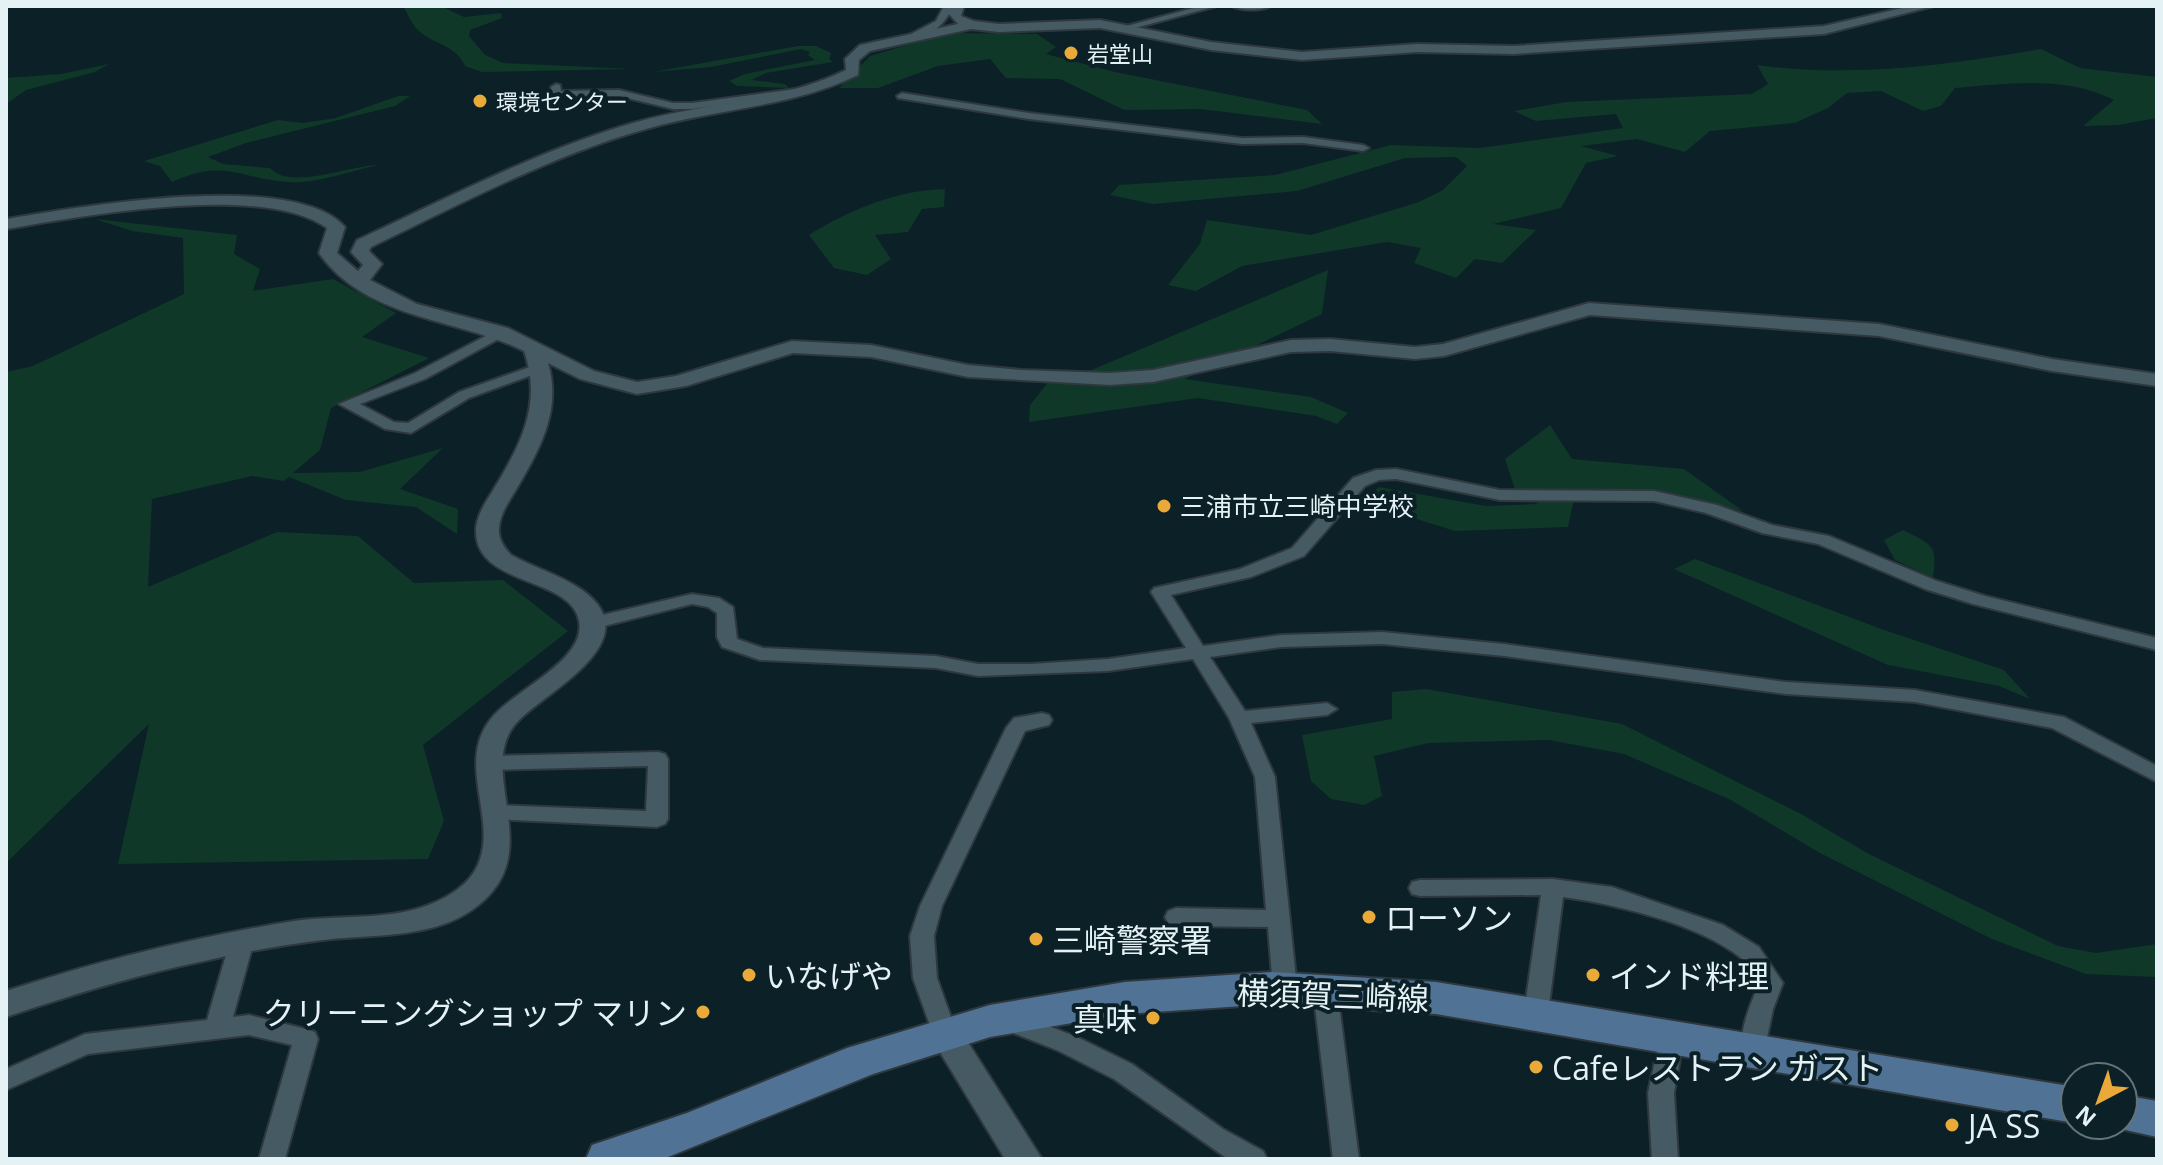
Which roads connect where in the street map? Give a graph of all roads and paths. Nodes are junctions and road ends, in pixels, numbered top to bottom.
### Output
1 (949, 6) edge
2 (958, 6) edge
3 (1212, 6) edge
4 (1237, 6) edge
5 (1266, 6) edge
6 (1928, 6) edge
7 (971, 25) junction
8 (1124, 28) junction
9 (913, 37) junction
10 (556, 87) dead end
11 (818, 90) junction
12 (902, 96) dead end
13 (1363, 148) dead end
14 (6, 224) edge
15 (360, 281) junction
16 (501, 332) junction
17 (537, 357) junction
18 (2157, 380) edge
19 (592, 623) junction
20 (2157, 644) edge
21 (1200, 650) junction
22 (1327, 709) dead end
23 (1239, 718) junction
24 (1042, 720) dead end
25 (491, 763) junction
26 (2157, 775) edge
27 (495, 812) junction
28 (1553, 887) junction
29 (1420, 888) dead end
30 (1176, 917) dead end
31 (1279, 919) junction
32 (242, 941) junction
33 (1285, 988) junction
34 (1325, 989) junction
35 (6, 1004) edge
36 (1536, 1013) junction
37 (1002, 1018) junction
38 (217, 1029) junction
39 (945, 1034) junction
40 (1672, 1037) junction
41 (1754, 1050) junction
42 (6, 1080) edge
43 (2059, 1102) edge
44 (272, 1159) edge
45 (608, 1159) edge
46 (1024, 1159) edge
47 (1254, 1159) edge
48 (1346, 1159) edge
49 (1665, 1159) edge

1 - 9 street
2 - 7 street
3 - 8 street
4 - 5 street
6 - 8 street
7 - 8 street
7 - 9 street
9 - 11 street
10 - 11 street
11 - 15 street
12 - 13 street
14 - 15 street
15 - 16 street
16 - 17 street
16 - 17 street
17 - 18 street
17 - 19 street
19 - 21 street
19 - 25 street
20 - 21 street
21 - 23 street
21 - 26 street
22 - 23 street
23 - 31 street
24 - 39 street
25 - 27 street
25 - 27 street
27 - 32 street
28 - 29 street
28 - 36 street
28 - 41 street
30 - 31 street
31 - 33 street
32 - 35 street
32 - 38 street
33 - 34 main road, 横須賀三崎線
33 - 37 main road, 横須賀三崎線
34 - 36 main road, 横須賀三崎線
34 - 48 street
36 - 40 main road, 横須賀三崎線
37 - 39 main road, 横須賀三崎線
37 - 47 street
38 - 42 street
38 - 44 street
39 - 45 main road, 横須賀三崎線
39 - 46 street
40 - 41 main road, 横須賀三崎線
40 - 49 street
41 - 43 main road, 横須賀三崎線

